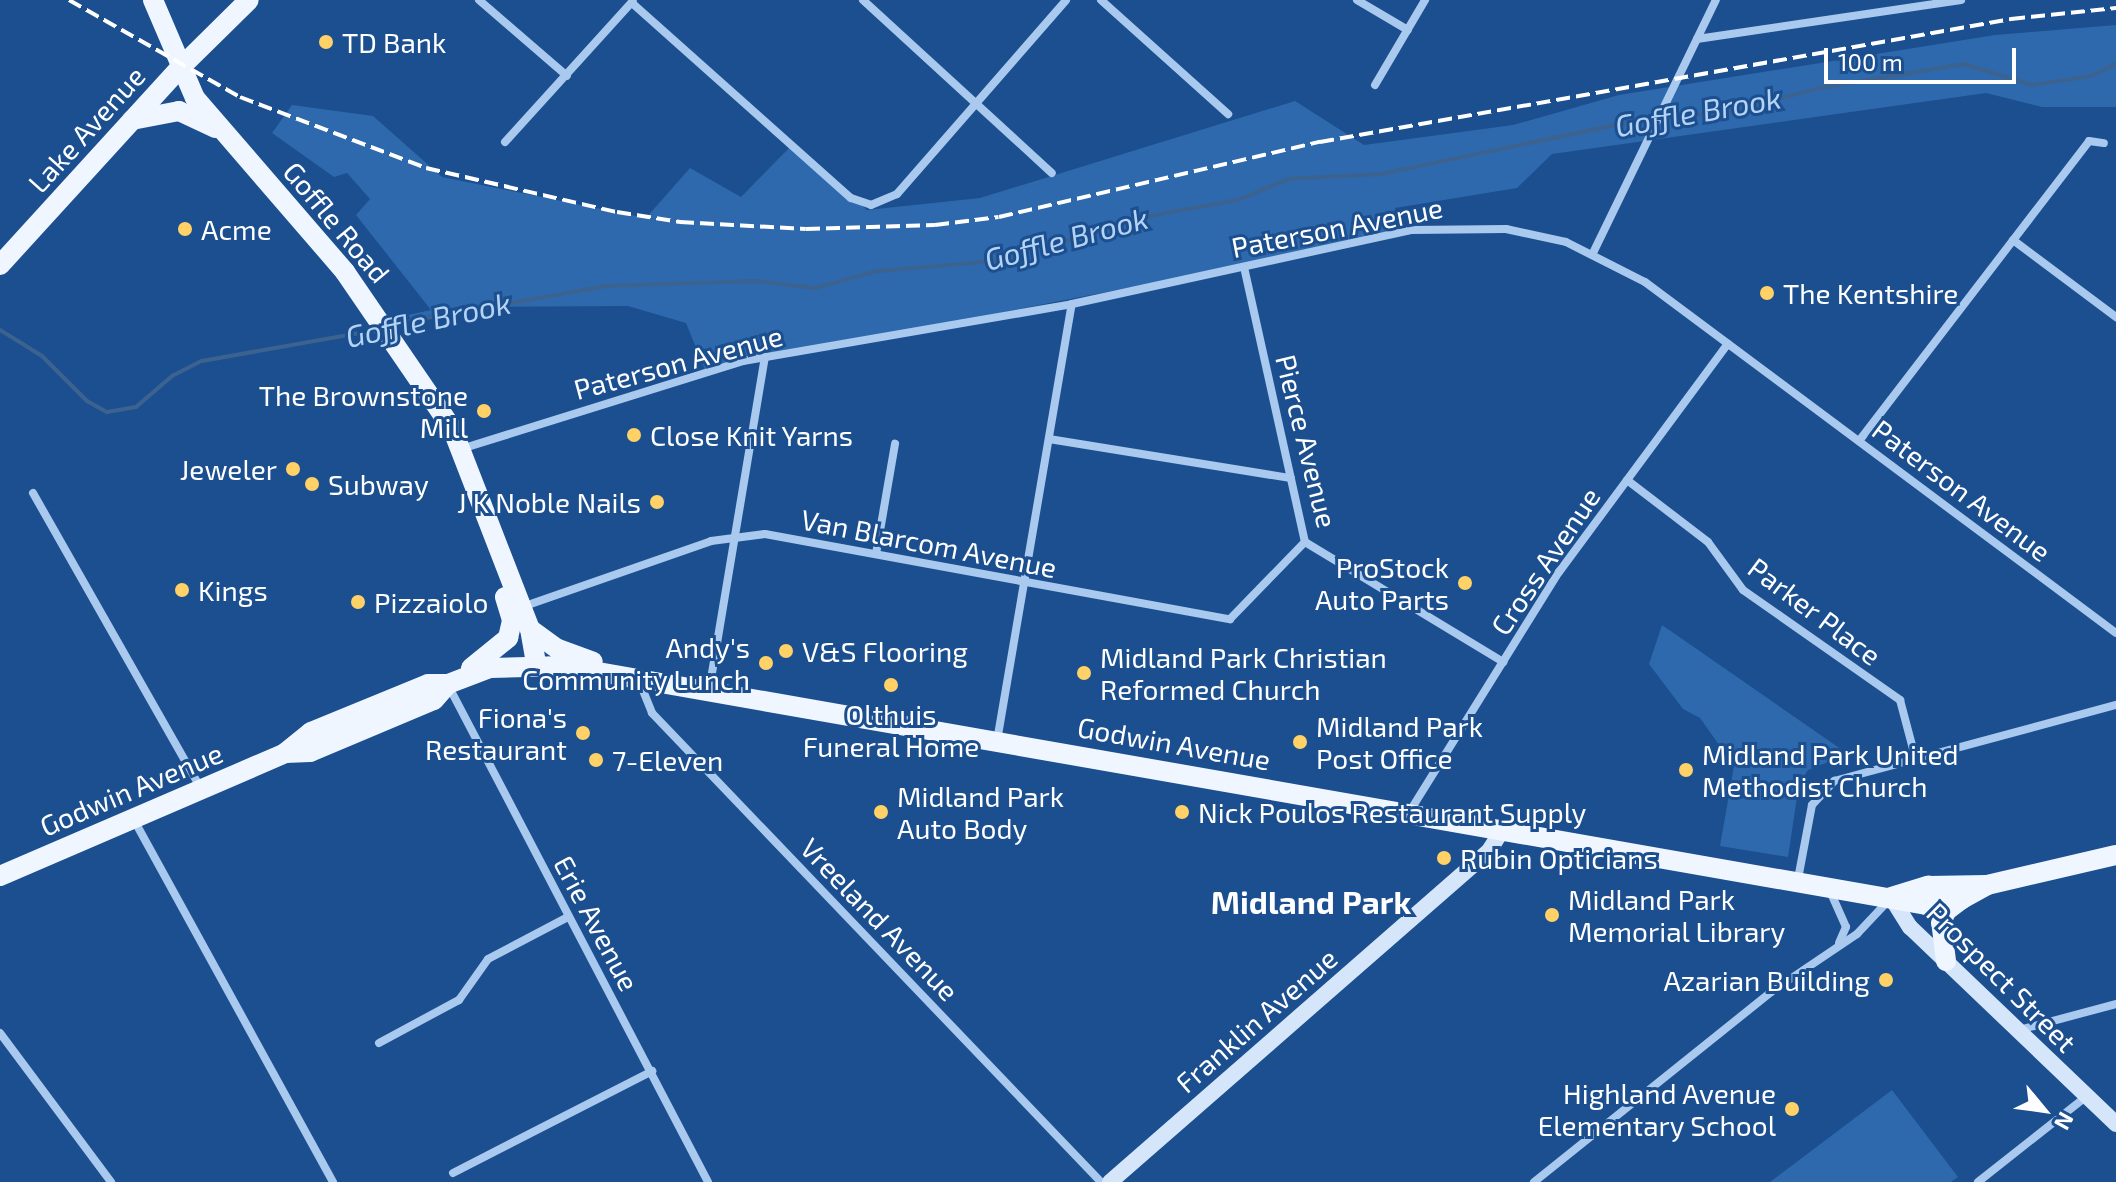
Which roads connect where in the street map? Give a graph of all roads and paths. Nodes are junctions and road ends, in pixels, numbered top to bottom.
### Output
1 (153, 0) edge
2 (249, 0) edge
3 (479, 0) edge
4 (863, 0) edge
5 (1066, 0) edge
6 (1101, 0) edge
7 (1357, 0) edge
8 (1425, 0) edge
9 (1716, 0) edge
10 (1961, 0) edge
11 (633, 1) edge
12 (1408, 30) junction
13 (1697, 39) junction
14 (181, 67) junction
15 (564, 74) junction
16 (1375, 85) dead end
17 (977, 102) junction
18 (1228, 114) dead end
19 (132, 120) junction
20 (225, 132) junction
21 (505, 142) dead end
22 (2104, 143) dead end
23 (1052, 173) dead end
24 (2013, 240) junction
25 (1593, 253) junction
26 (0, 265) edge
27 (1244, 267) junction
28 (1072, 304) junction
29 (2116, 317) edge
30 (1728, 344) junction
31 (765, 357) junction
32 (1049, 439) junction
33 (1859, 441) junction
34 (895, 444) dead end
35 (460, 449) junction
36 (1291, 478) junction
37 (1627, 480) junction
38 (33, 493) dead end
39 (735, 536) junction
40 (1305, 542) junction
41 (876, 554) junction
42 (509, 571) junction
43 (1023, 585) junction
44 (522, 607) junction
45 (530, 629) junction
46 (2115, 631) edge
47 (1503, 662) junction
48 (536, 664) junction
49 (616, 674) junction
50 (638, 678) junction
51 (456, 681) junction
52 (709, 692) junction
53 (2116, 705) edge
54 (997, 742) junction
55 (1916, 760) junction
56 (201, 789) junction
57 (1410, 812) junction
58 (133, 819) junction
59 (1503, 829) junction
60 (2116, 855) edge
61 (0, 876) edge
62 (1798, 879) junction
63 (1825, 884) junction
64 (1987, 885) junction
65 (1891, 897) junction
66 (1962, 899) junction
67 (568, 917) junction
68 (1839, 943) junction
69 (1946, 961) junction
70 (2116, 1004) edge
71 (2018, 1031) junction
72 (0, 1033) edge
73 (379, 1043) dead end
74 (652, 1071) junction
75 (2087, 1096) junction
76 (2116, 1124) edge
77 (453, 1173) dead end
78 (111, 1182) edge
79 (333, 1182) edge
80 (708, 1182) edge
81 (1101, 1182) edge
82 (1110, 1182) edge
83 (1534, 1182) edge
84 (1978, 1182) edge

1 - 14 main road, Goffle Road
2 - 14 main road, Lake Avenue
3 - 15 street
4 - 17 street
5 - 17 street
6 - 18 street
7 - 12 street
8 - 12 street
9 - 13 street
10 - 13 street
11 - 15 street
11 - 17 street
12 - 16 street
13 - 25 street
14 - 19 main road, Lake Avenue
14 - 20 main road, Goffle Road
15 - 21 street
17 - 23 street
19 - 20 main road
19 - 26 main road, Lake Avenue
20 - 35 main road, Goffle Road
22 - 24 street
24 - 29 street
24 - 33 street
25 - 27 street, Paterson Avenue
25 - 30 street, Paterson Avenue
27 - 28 street, Paterson Avenue
27 - 36 street, Pierce Avenue
28 - 31 street, Paterson Avenue
28 - 32 street
30 - 33 street, Paterson Avenue
30 - 37 street, Cross Avenue
31 - 35 street, Paterson Avenue
31 - 39 street
32 - 36 street
32 - 43 street
33 - 46 street, Paterson Avenue
34 - 41 street
35 - 42 main road, Goffle Road
36 - 40 street, Pierce Avenue
37 - 47 street, Cross Avenue
37 - 55 street, Parker Place
38 - 56 street
39 - 41 street, Van Blarcom Avenue
39 - 44 street, Van Blarcom Avenue
39 - 52 street
40 - 43 street, Van Blarcom Avenue
40 - 47 street, Pierce Avenue
41 - 43 street, Van Blarcom Avenue
42 - 44 main road, Goffle Road
42 - 51 main road
43 - 54 street
44 - 45 main road, Goffle Road
45 - 48 main road, Goffle Road
45 - 49 main road
47 - 57 street, Cross Avenue
48 - 49 main road, Godwin Avenue
48 - 51 main road, Godwin Avenue
49 - 50 main road, Godwin Avenue
50 - 52 main road, Godwin Avenue
50 - 81 street, Vreeland Avenue
51 - 56 main road, Godwin Avenue
51 - 67 street, Erie Avenue
52 - 54 main road, Godwin Avenue
53 - 55 street
54 - 57 main road, Godwin Avenue
55 - 62 street
56 - 58 main road, Godwin Avenue
57 - 59 main road, Godwin Avenue
58 - 61 main road, Godwin Avenue
58 - 79 street
59 - 62 main road, Godwin Avenue
59 - 82 street, Franklin Avenue
60 - 64 main road, Godwin Avenue
62 - 63 main road, Godwin Avenue
63 - 65 main road, Godwin Avenue
63 - 68 street
64 - 65 main road, Godwin Avenue
64 - 66 main road, Godwin Avenue
65 - 66 main road, Godwin Avenue
65 - 68 street
65 - 69 street, Prospect Street
66 - 69 main road
67 - 73 street
67 - 74 street, Erie Avenue
68 - 83 street
69 - 71 street, Prospect Street
70 - 71 street
71 - 75 street, Prospect Street
72 - 78 street
74 - 77 street
74 - 80 street, Erie Avenue
75 - 76 street, Prospect Street
75 - 84 street

